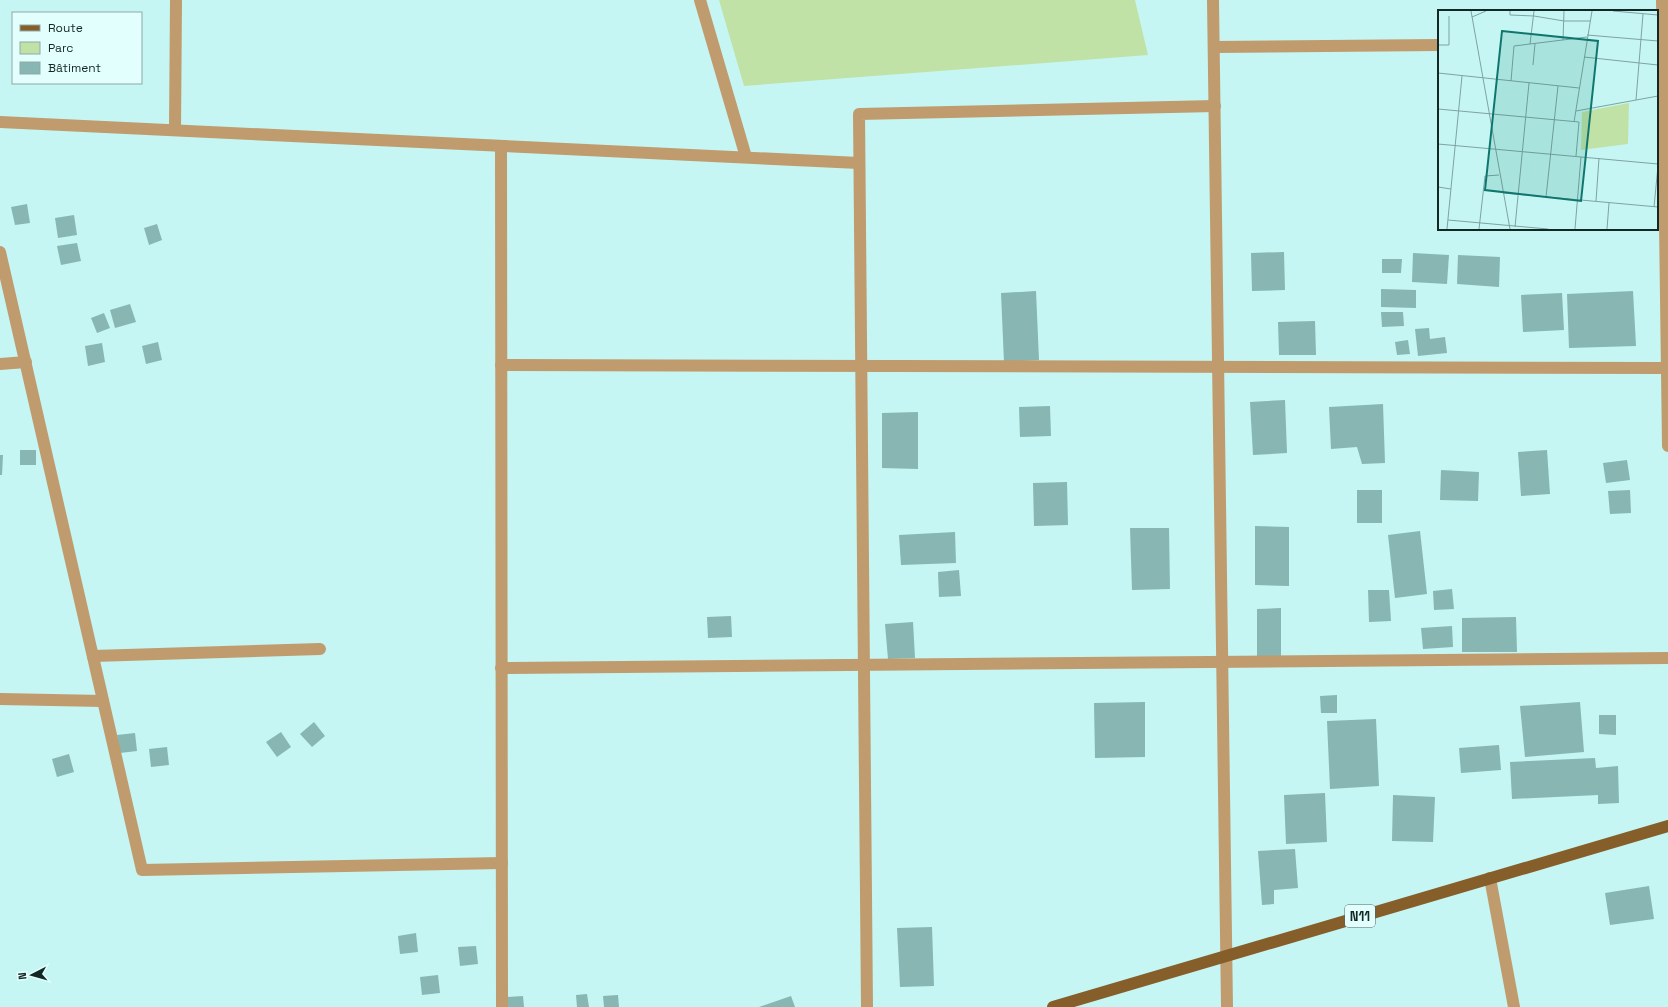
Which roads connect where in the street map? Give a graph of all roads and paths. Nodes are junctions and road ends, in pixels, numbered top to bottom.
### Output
1 (176, 0) edge
2 (700, 0) edge
3 (1213, 0) edge
4 (1662, 0) edge
5 (1662, 42) edge
6 (1438, 45) edge
7 (1214, 47) junction
8 (1215, 106) junction
9 (0, 122) edge
10 (175, 130) junction
11 (501, 146) junction
12 (746, 157) junction
13 (859, 163) junction
14 (0, 252) edge
15 (26, 362) junction
16 (0, 364) edge
17 (501, 365) junction
18 (861, 366) junction
19 (1218, 367) junction
20 (1667, 368) junction
21 (1668, 446) edge
22 (320, 649) dead end
23 (93, 656) junction
24 (1668, 658) edge
25 (1222, 662) junction
26 (864, 665) junction
27 (501, 668) junction
28 (0, 699) edge
29 (103, 700) junction
30 (1668, 826) edge
31 (502, 863) junction
32 (1490, 878) junction
33 (1226, 956) junction
34 (502, 1007) edge
35 (867, 1007) edge
36 (1053, 1007) edge
37 (1227, 1007) edge
38 (1514, 1007) edge

1 - 10 street
2 - 12 street
3 - 7 street
4 - 5 street
5 - 20 street
6 - 7 street
7 - 8 street
8 - 13 street
8 - 19 street
9 - 10 street
10 - 11 street
11 - 12 street
11 - 17 street
12 - 13 street
13 - 18 street
14 - 15 street
15 - 16 street
15 - 23 street
17 - 18 street
17 - 27 street
18 - 19 street
18 - 26 street
19 - 20 street
19 - 25 street
20 - 21 street
22 - 23 street
23 - 29 street
24 - 25 street
25 - 26 street
25 - 33 street
26 - 27 street
26 - 35 street
27 - 31 street
28 - 29 street
29 - 31 street
30 - 32 main road, N11
31 - 34 street
32 - 33 main road, N11
32 - 38 street
33 - 36 main road, N11
33 - 37 street

